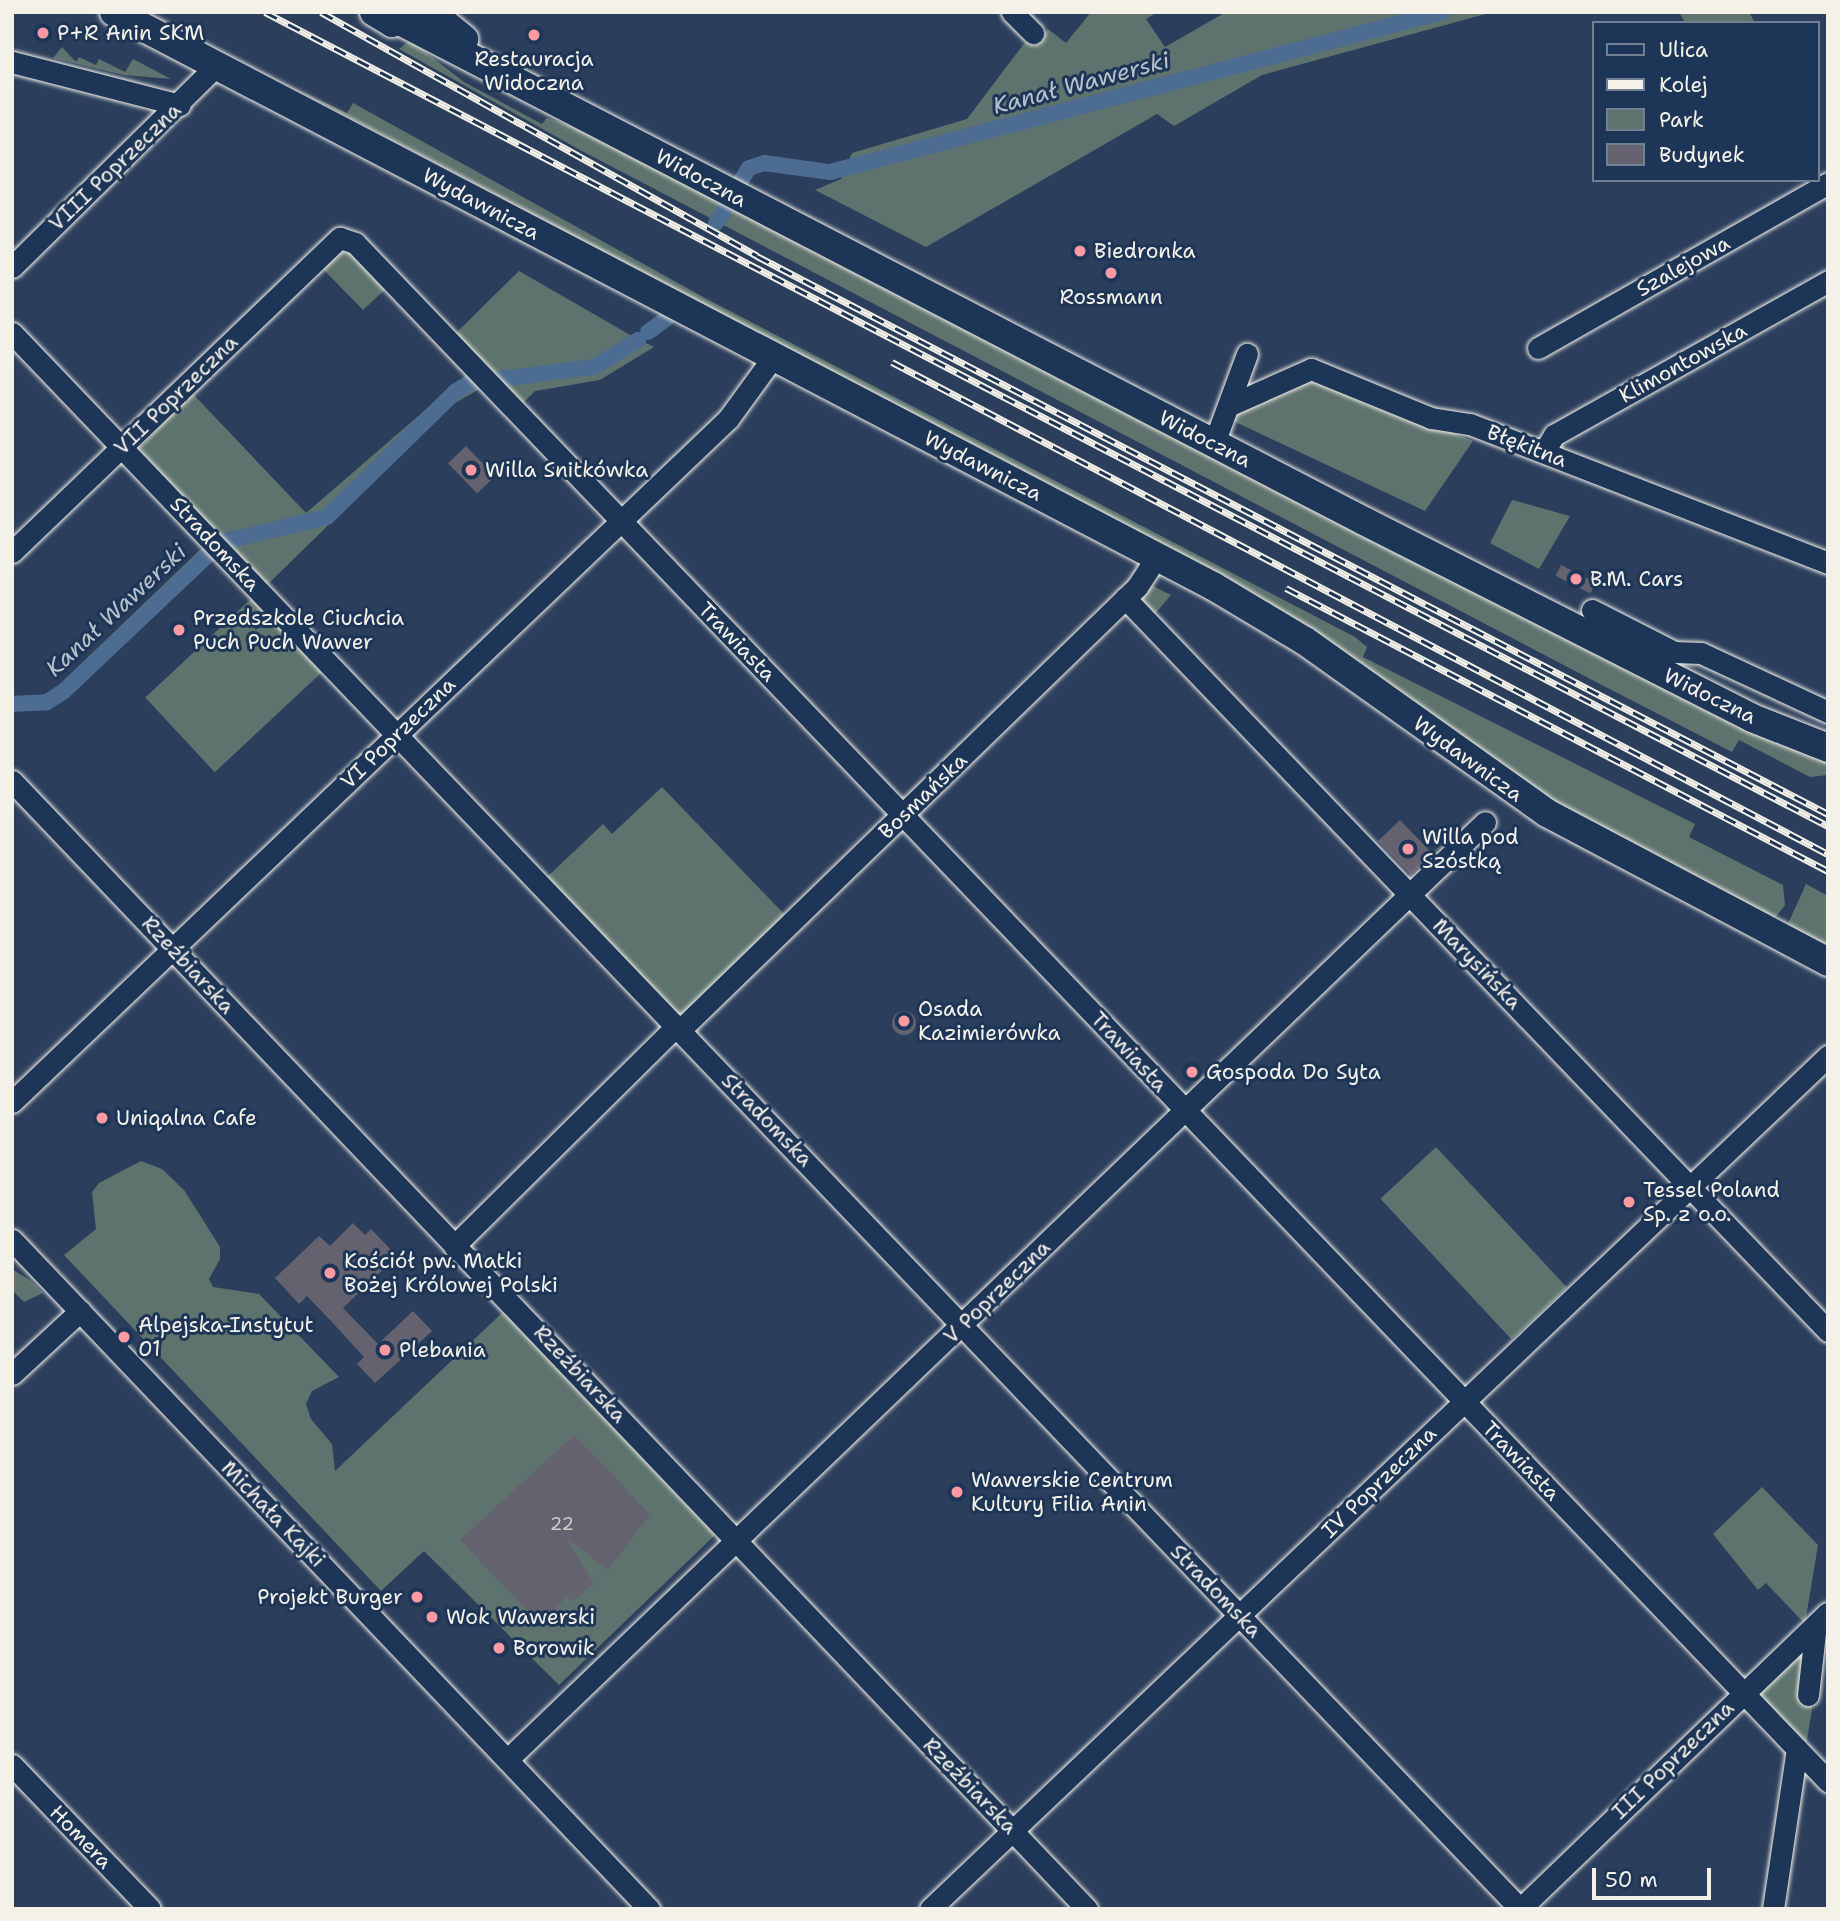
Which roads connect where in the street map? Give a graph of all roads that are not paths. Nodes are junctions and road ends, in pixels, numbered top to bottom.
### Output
1 (114, 12) edge
2 (373, 12) edge
3 (431, 12) edge
4 (1012, 12) edge
5 (408, 17) edge
6 (1033, 33) dead end
7 (12, 62) edge
8 (216, 66) junction
9 (180, 105) junction
10 (587, 119) junction
11 (1828, 183) edge
12 (340, 238) joint
13 (12, 267) edge
14 (1828, 281) edge
15 (12, 333) edge
16 (1538, 348) dead end
17 (1247, 354) dead end
18 (773, 357) junction
19 (1228, 406) junction
20 (1213, 443) junction
21 (122, 446) junction
22 (1544, 452) junction
23 (621, 523) junction
24 (12, 552) edge
25 (1157, 556) junction
26 (1828, 563) edge
27 (1125, 598) junction
28 (1592, 610) dead end
29 (1828, 712) edge
30 (396, 736) junction
31 (1828, 748) edge
32 (12, 781) edge
33 (905, 814) junction
34 (1485, 822) dead end
35 (1411, 895) junction
36 (172, 948) junction
37 (1828, 962) edge
38 (679, 1027) junction
39 (1828, 1056) edge
40 (12, 1102) edge
41 (1185, 1111) junction
42 (1690, 1188) junction
43 (12, 1241) edge
44 (454, 1246) junction
45 (80, 1311) junction
46 (962, 1325) junction
47 (1828, 1331) edge
48 (12, 1374) edge
49 (1464, 1401) junction
50 (735, 1540) junction
51 (1239, 1616) junction
52 (1822, 1618) edge
53 (1744, 1693) junction
54 (1808, 1695) dead end
55 (1797, 1749) junction
56 (507, 1760) junction
57 (12, 1765) edge
58 (1828, 1781) edge
59 (1012, 1830) junction
60 (150, 1909) edge
61 (649, 1909) edge
62 (930, 1909) edge
63 (1087, 1909) edge
64 (1520, 1909) edge
65 (1773, 1909) edge

1 - 8 main road, Wydawnicza
2 - 5 main road, Widoczna
3 - 10 main road, Widoczna
4 - 6 street
5 - 10 main road, Widoczna
7 - 9 street
8 - 9 street, VIII Poprzeczna
8 - 18 main road, Wydawnicza
9 - 13 street, VIII Poprzeczna
10 - 20 main road, Widoczna
11 - 16 street, Szalejowa
12 - 21 street, VII Poprzeczna
12 - 23 street, Trawiasta
14 - 22 street, Klimontowska
15 - 21 street, Stradomska
17 - 19 street
18 - 23 street, VI Poprzeczna
18 - 25 main road, Wydawnicza
19 - 20 street
19 - 22 street, Błękitna
20 - 31 main road, Widoczna
21 - 24 street, VII Poprzeczna
21 - 30 street, Stradomska
22 - 26 street, Błękitna
23 - 30 street, VI Poprzeczna
23 - 33 street, Trawiasta
25 - 27 street, Bosmańska
25 - 37 main road, Wydawnicza
27 - 33 street, Bosmańska
27 - 35 street, Marysińska
28 - 29 street, Widoczna
30 - 36 street, VI Poprzeczna
30 - 38 street, Stradomska
32 - 36 street, Rzeźbiarska
33 - 38 street, Bosmańska
33 - 41 street, Trawiasta
34 - 35 street, V Poprzeczna
35 - 41 street, V Poprzeczna
35 - 42 street, Marysińska
36 - 40 street, VI Poprzeczna
36 - 44 street, Rzeźbiarska
38 - 44 street, Bosmańska
38 - 46 street, Stradomska
39 - 42 street, IV Poprzeczna
41 - 46 street, V Poprzeczna
41 - 49 street, Trawiasta
42 - 47 street, Marysińska
42 - 49 street, IV Poprzeczna
43 - 45 street, Michała Kajki
44 - 50 street, Rzeźbiarska
45 - 48 street
45 - 56 street, Michała Kajki
46 - 50 street, V Poprzeczna
46 - 51 street, Stradomska
49 - 51 street, IV Poprzeczna
49 - 53 street, Trawiasta
50 - 56 street, V Poprzeczna
50 - 59 street, Rzeźbiarska
51 - 59 street, IV Poprzeczna
51 - 64 street, Stradomska
52 - 53 street, III Poprzeczna
52 - 54 street
53 - 55 street, Trawiasta
53 - 64 street, III Poprzeczna
55 - 58 street, Trawiasta
55 - 65 street
56 - 61 street, Michała Kajki
57 - 60 street, Homera
59 - 62 street, IV Poprzeczna
59 - 63 street, Rzeźbiarska

